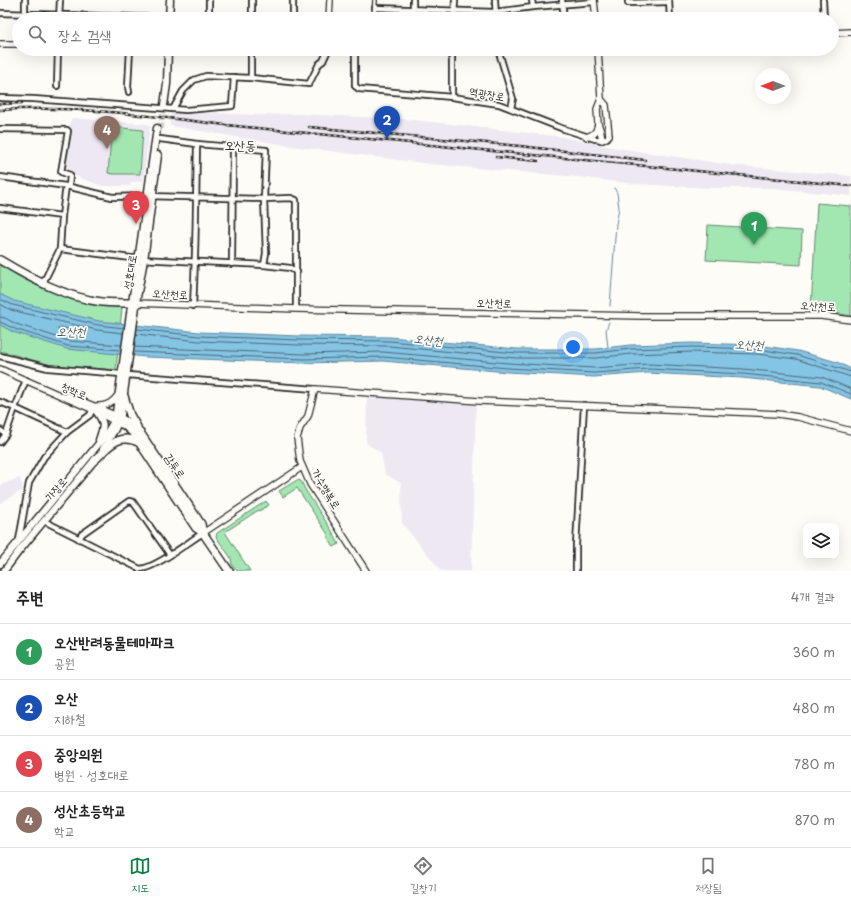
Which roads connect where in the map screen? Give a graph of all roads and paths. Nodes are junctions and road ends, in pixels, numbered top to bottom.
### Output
1 (25, 0) edge
2 (60, 0) edge
3 (166, 0) edge
4 (170, 0) edge
5 (209, 0) edge
6 (252, 0) edge
7 (294, 0) edge
8 (330, 0) edge
9 (375, 0) edge
10 (413, 0) edge
11 (455, 0) edge
12 (495, 0) edge
13 (532, 0) edge
14 (628, 0) edge
15 (823, 0) edge
16 (594, 1) edge
17 (669, 1) edge
18 (562, 2) edge
19 (533, 7) junction
20 (374, 8) junction
21 (413, 9) junction
22 (454, 10) junction
23 (25, 12) edge
24 (59, 12) edge
25 (167, 12) edge
26 (168, 12) edge
27 (208, 12) edge
28 (252, 12) edge
29 (293, 12) edge
30 (329, 12) edge
31 (374, 12) edge
32 (495, 12) junction
33 (563, 12) edge
34 (595, 12) edge
35 (670, 12) edge
36 (824, 12) edge
37 (0, 14) edge
38 (12, 15) edge
39 (851, 32) edge
40 (839, 33) edge
41 (0, 44) edge
42 (12, 44) edge
43 (58, 56) edge
44 (130, 56) edge
45 (164, 56) edge
46 (167, 56) edge
47 (251, 56) edge
48 (325, 56) edge
49 (356, 56) edge
50 (452, 56) edge
51 (500, 56) edge
52 (598, 56) edge
53 (234, 77) junction
54 (251, 78) junction
55 (57, 86) dead end
56 (129, 92) dead end
57 (0, 98) edge
58 (452, 98) junction
59 (601, 99) junction
60 (511, 108) junction
61 (174, 109) junction
62 (598, 124) junction
63 (0, 129) edge
64 (609, 135) joint
65 (587, 137) junction
66 (160, 139) junction
67 (602, 140) junction
68 (197, 144) junction
69 (233, 148) junction
70 (0, 177) edge
71 (68, 186) junction
72 (150, 196) junction
73 (196, 198) junction
74 (233, 198) junction
75 (264, 198) junction
76 (0, 208) edge
77 (62, 216) junction
78 (60, 249) junction
79 (141, 259) junction
80 (0, 260) edge
81 (195, 263) junction
82 (232, 264) junction
83 (264, 265) junction
84 (297, 272) junction
85 (43, 283) junction
86 (134, 305) junction
87 (193, 306) junction
88 (296, 309) junction
89 (851, 320) edge
90 (0, 356) edge
91 (0, 369) edge
92 (124, 372) junction
93 (26, 380) junction
94 (315, 389) junction
95 (121, 394) junction
96 (0, 402) edge
97 (584, 405) junction
98 (15, 408) junction
99 (95, 409) junction
100 (117, 419) junction
101 (0, 430) edge
102 (851, 431) edge
103 (67, 432) junction
104 (6, 434) junction
105 (140, 434) junction
106 (0, 442) edge
107 (142, 444) junction
108 (93, 450) junction
109 (95, 460) junction
110 (302, 467) junction
111 (44, 521) junction
112 (202, 533) junction
113 (79, 539) junction
114 (18, 542) junction
115 (170, 555) junction
116 (0, 564) edge
117 (4, 571) edge
118 (228, 571) edge
119 (366, 571) edge
120 (576, 571) edge

1 - 23 street
2 - 24 street
3 - 25 main road
4 - 26 main road
5 - 27 street
6 - 28 street
7 - 29 street
8 - 30 street
9 - 20 street
10 - 21 street
11 - 22 street
12 - 32 street
13 - 19 street
14 - 17 street
15 - 36 street
16 - 18 street
16 - 34 street
17 - 35 street
18 - 19 street
18 - 33 street
19 - 32 street
20 - 21 street
20 - 31 street
21 - 22 street
22 - 32 street
37 - 38 street
39 - 40 street
41 - 42 street
43 - 55 street
44 - 56 street
45 - 46 main road
47 - 54 street
48 - 54 street
49 - 58 street, 역광장로
50 - 58 street
51 - 60 street
52 - 59 street
53 - 54 street
53 - 61 street
53 - 61 street
57 - 61 street
58 - 60 street, 역광장로
59 - 62 street
59 - 64 street
60 - 65 street, 역광장로
62 - 65 street
62 - 67 street
63 - 71 street
64 - 67 street
65 - 67 street, 역광장로
66 - 68 street
66 - 72 main road, 성호대로
66 - 72 main road, 성호대로
68 - 69 street
68 - 73 street
69 - 74 street
69 - 75 street
70 - 71 street
71 - 72 street
71 - 77 street
72 - 73 street
72 - 79 main road, 성호대로
73 - 74 street
73 - 81 street
74 - 75 street
74 - 82 street
75 - 83 street
75 - 84 street
76 - 77 street
77 - 78 street
78 - 79 street
78 - 85 street
79 - 81 street
79 - 86 main road, 성호대로
80 - 85 main road, 오산천로
81 - 82 street
81 - 87 street
82 - 83 street
83 - 84 street
84 - 88 street
85 - 86 main road, 오산천로
86 - 87 street, 오산천로
86 - 92 main road, 성호대로
87 - 88 street, 오산천로
88 - 89 street, 오산천로
90 - 92 street
91 - 93 street, 청학로
92 - 94 street
92 - 95 main road, 성호대로
93 - 98 street
93 - 99 street, 청학로
94 - 97 street
94 - 110 street, 가수행복로
95 - 99 street
95 - 100 main road, 성호대로
95 - 105 main road
96 - 98 street
97 - 102 street
97 - 120 street
98 - 103 street
98 - 104 street
99 - 100 street, 청학로
99 - 103 street
99 - 108 main road
100 - 105 main road, 감투로
100 - 107 main road, 감투로
100 - 108 main road, 가장로
100 - 109 main road, 가장로
101 - 104 street
103 - 114 street
104 - 106 street
105 - 112 main road, 감투로
107 - 109 main road
107 - 112 main road, 감투로
108 - 114 main road, 가장로
109 - 111 main road, 가장로
110 - 112 street
110 - 119 street, 가수행복로
111 - 113 street
111 - 117 main road, 가장로
112 - 115 street
112 - 118 main road, 감투로
113 - 115 street
113 - 115 street
114 - 116 main road, 가장로

